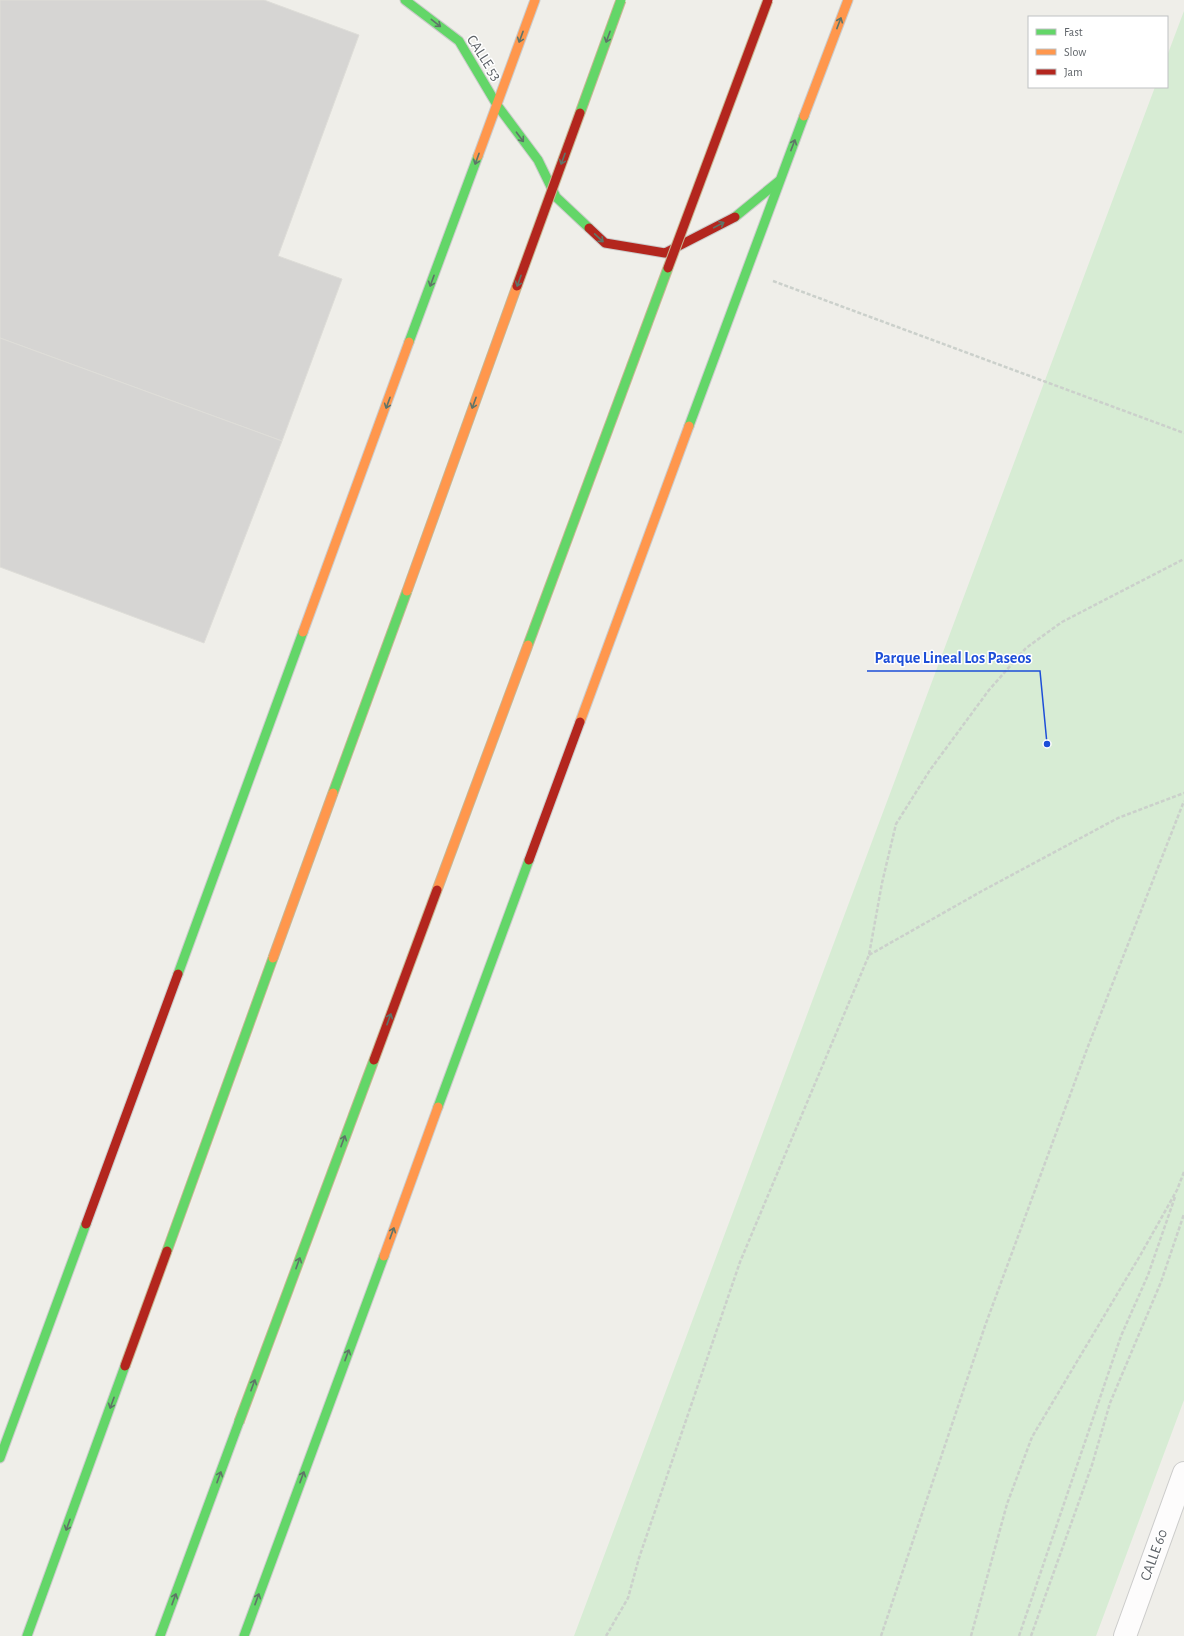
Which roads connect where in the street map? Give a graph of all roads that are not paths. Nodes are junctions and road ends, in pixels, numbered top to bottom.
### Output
1 (405, 0) edge
2 (534, 0) edge
3 (621, 0) edge
4 (768, 0) edge
5 (848, 0) edge
6 (497, 106) junction
7 (779, 181) junction
8 (0, 1458) edge
9 (1184, 1476) edge
10 (27, 1636) edge
11 (160, 1636) edge
12 (244, 1636) edge
13 (1125, 1636) edge

1 -> 6 main road, CALLE 53
2 -> 6 main road
3 -> 10 main road, bridge
11 -> 4 main road, bridge
7 -> 5 main road
6 -> 7 main road, CALLE 53
6 -> 8 main road
12 -> 7 main road
9 - 13 street, CALLE 60

